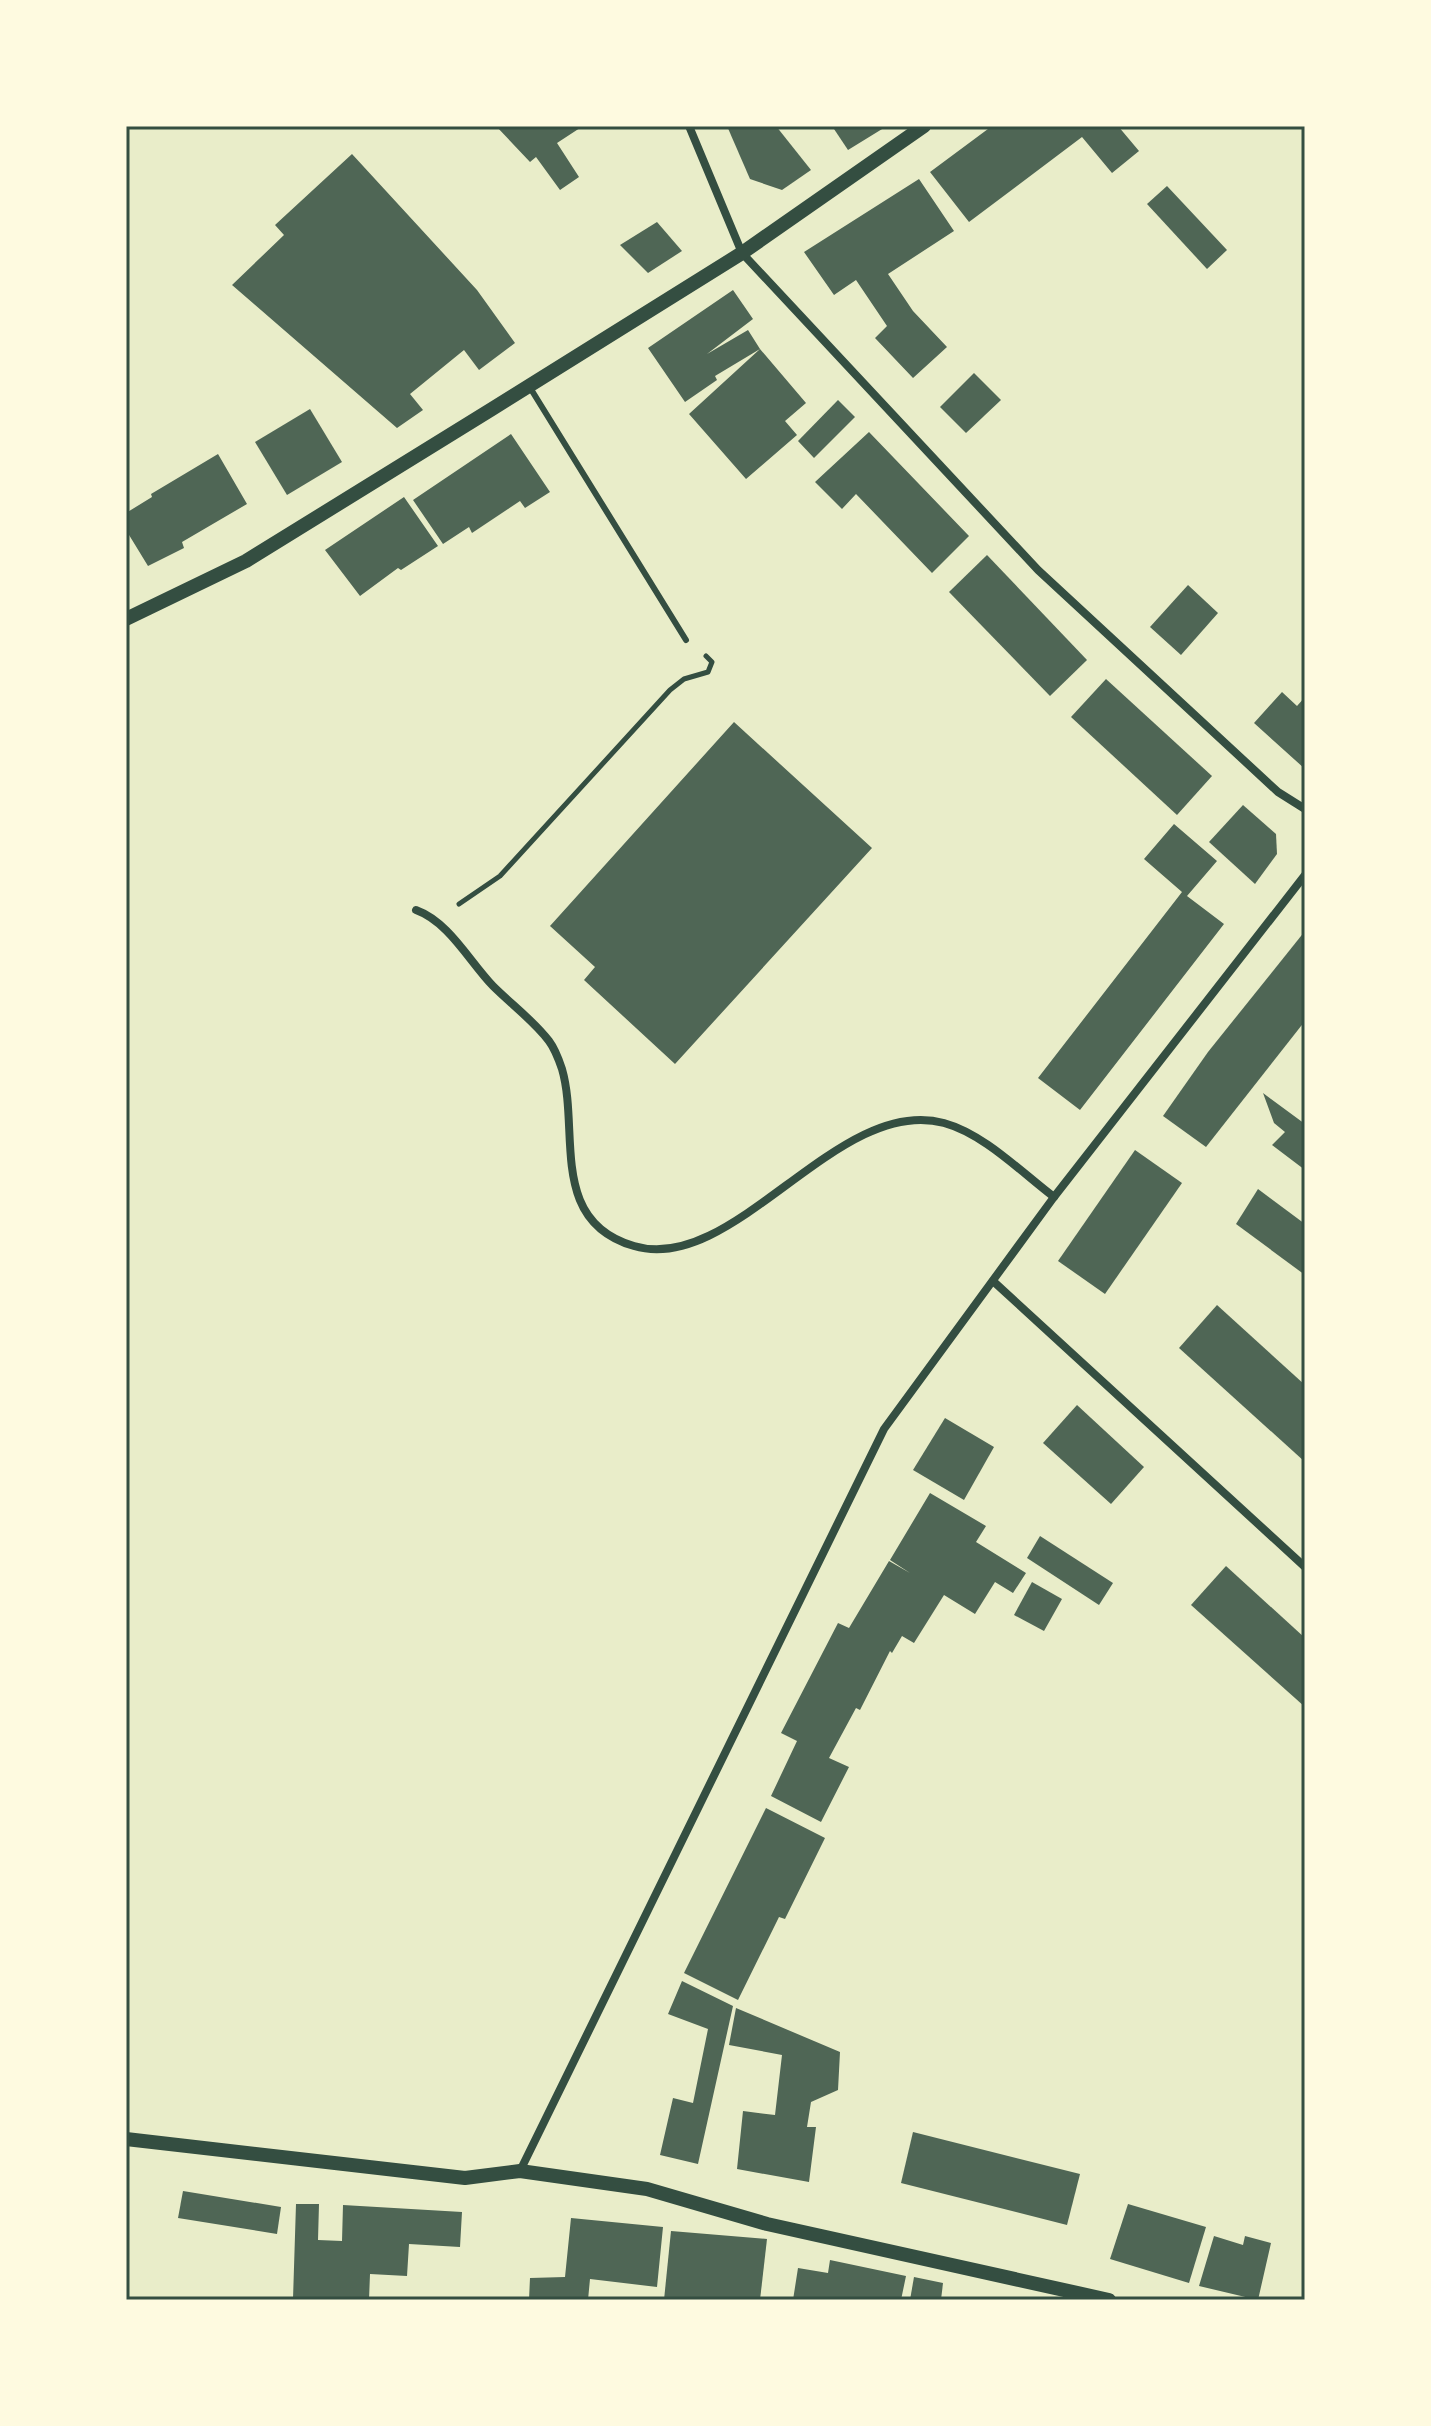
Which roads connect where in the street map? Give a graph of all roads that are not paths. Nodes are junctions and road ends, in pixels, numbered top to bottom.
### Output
1 (689, 126) edge
2 (924, 126) edge
3 (742, 253) junction
4 (529, 386) junction
5 (126, 619) edge
6 (686, 640) road end
7 (1305, 809) edge
8 (1305, 875) edge
9 (416, 910) dead end
10 (1054, 1197) junction
11 (993, 1281) junction
12 (1305, 1567) edge
13 (126, 2139) edge
14 (520, 2171) junction
15 (1109, 2300) edge

1 - 3 street
2 - 3 street
3 - 4 street
3 - 7 street
4 - 5 street
4 - 6 lane
8 - 10 street
9 - 10 street
10 - 11 street
11 - 12 street
11 - 14 street
13 - 14 street
14 - 15 street

